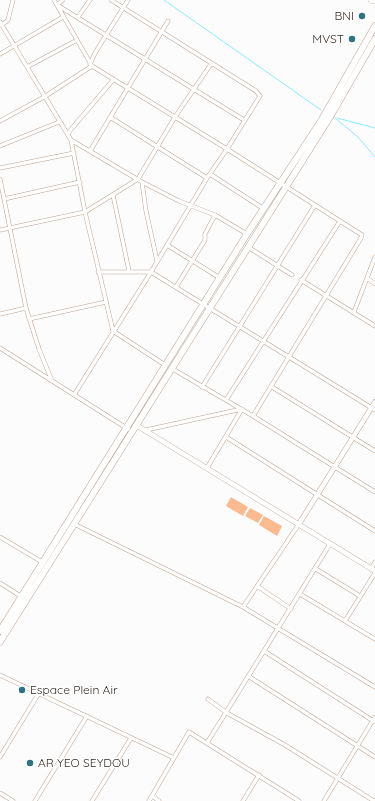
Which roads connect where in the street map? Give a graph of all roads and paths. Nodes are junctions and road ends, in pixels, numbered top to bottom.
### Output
1 (13, 0) edge
2 (54, 0) edge
3 (63, 0) edge
4 (90, 0) edge
5 (111, 0) edge
6 (128, 0) edge
7 (371, 0) edge
8 (375, 1) edge
9 (57, 5) junction
10 (124, 7) junction
11 (63, 17) junction
12 (78, 17) junction
13 (168, 21) dead end
14 (1, 24) edge
15 (375, 26) edge
16 (161, 33) junction
17 (106, 34) junction
18 (375, 39) edge
19 (77, 40) junction
20 (14, 46) junction
21 (0, 54) edge
22 (146, 59) junction
23 (210, 64) junction
24 (91, 65) junction
25 (27, 68) junction
26 (113, 80) junction
27 (127, 88) junction
28 (194, 88) junction
29 (44, 97) junction
30 (110, 117) junction
31 (175, 117) junction
32 (244, 120) junction
33 (0, 121) edge
34 (59, 122) junction
35 (68, 133) junction
36 (71, 140) junction
37 (0, 146) edge
38 (158, 148) junction
39 (227, 149) junction
40 (90, 151) junction
41 (74, 153) junction
42 (0, 168) edge
43 (210, 174) junction
44 (207, 178) junction
45 (138, 179) junction
46 (0, 180) edge
47 (80, 182) junction
48 (142, 182) junction
49 (283, 185) junction
50 (113, 195) junction
51 (4, 199) junction
52 (191, 204) junction
53 (315, 205) junction
54 (264, 208) junction
55 (85, 212) junction
56 (215, 215) junction
57 (340, 221) junction
58 (10, 228) junction
59 (0, 230) edge
60 (247, 234) junction
61 (167, 245) junction
62 (248, 247) junction
63 (375, 257) edge
64 (157, 261) junction
65 (192, 261) junction
66 (277, 266) junction
67 (129, 271) junction
68 (98, 272) junction
69 (151, 272) junction
70 (292, 275) dead end
71 (220, 278) junction
72 (367, 278) junction
73 (301, 280) junction
74 (375, 284) edge
75 (176, 288) junction
76 (327, 296) junction
77 (106, 302) junction
78 (207, 306) junction
79 (26, 308) junction
80 (354, 312) junction
81 (0, 314) edge
82 (29, 319) junction
83 (239, 326) junction
84 (375, 326) edge
85 (113, 331) junction
86 (263, 342) junction
87 (0, 348) edge
88 (289, 358) junction
89 (168, 366) junction
90 (52, 381) junction
91 (202, 387) junction
92 (272, 387) junction
93 (74, 395) junction
94 (226, 400) junction
95 (375, 402) edge
96 (242, 409) junction
97 (373, 409) edge
98 (253, 416) junction
99 (136, 425) junction
100 (130, 430) junction
101 (146, 430) junction
102 (226, 437) junction
103 (354, 438) junction
104 (375, 451) edge
105 (334, 467) junction
106 (207, 468) junction
107 (375, 492) edge
108 (318, 494) junction
109 (74, 524) junction
110 (299, 524) junction
111 (375, 531) edge
112 (0, 536) edge
113 (330, 544) junction
114 (42, 562) junction
115 (375, 562) edge
116 (316, 569) junction
117 (374, 571) edge
118 (0, 583) edge
119 (257, 586) junction
120 (300, 594) junction
121 (360, 596) junction
122 (24, 598) junction
123 (243, 607) junction
124 (291, 609) junction
125 (345, 621) junction
126 (279, 629) junction
127 (0, 631) edge
128 (375, 639) edge
129 (0, 642) edge
130 (264, 651) junction
131 (0, 675) edge
132 (248, 676) junction
133 (375, 687) edge
134 (39, 693) junction
135 (208, 699) dead end
136 (227, 712) junction
137 (87, 716) junction
138 (374, 720) edge
139 (131, 738) junction
140 (207, 743) junction
141 (358, 746) junction
142 (0, 757) edge
143 (375, 757) edge
144 (174, 758) junction
145 (259, 775) junction
146 (339, 778) junction
147 (0, 793) edge
148 (152, 796) junction
149 (13, 801) edge
150 (35, 801) edge
151 (92, 801) edge
152 (148, 801) edge
153 (159, 801) edge
154 (243, 801) edge
155 (299, 801) edge
156 (324, 801) edge
157 (374, 801) edge

1 - 14 street
2 - 9 street
3 - 9 street
4 - 12 street
5 - 10 street
6 - 10 street
7 - 8 main road
9 - 11 street
9 - 12 street
10 - 16 street
10 - 17 street
11 - 19 street
11 - 20 street
12 - 17 street
13 - 16 street
14 - 20 street
15 - 49 highway
16 - 22 street
16 - 23 street
17 - 22 street
17 - 24 street
18 - 49 highway
19 - 24 street
19 - 25 street
20 - 21 street
20 - 25 street
22 - 27 street
22 - 28 street
23 - 28 street
23 - 32 street
24 - 26 street
24 - 29 street
25 - 29 street
26 - 27 street
26 - 35 street
27 - 30 street
27 - 31 street
28 - 31 street
28 - 32 street
29 - 33 street
29 - 34 street
30 - 38 street
30 - 40 street
31 - 38 street
31 - 39 street
32 - 39 street
34 - 35 street
34 - 37 street
35 - 36 street
36 - 40 street
36 - 41 street
38 - 44 street
38 - 45 street
39 - 43 street
39 - 49 street
40 - 45 street
41 - 42 street
41 - 47 street
43 - 44 street
43 - 54 street
44 - 52 street
45 - 48 street
45 - 50 street
46 - 51 street
47 - 51 street
47 - 55 street
48 - 52 street
48 - 64 street
49 - 53 street
49 - 54 highway
49 - 62 highway
50 - 55 street
50 - 67 street
51 - 58 street
52 - 56 street
52 - 61 street
53 - 57 street
53 - 66 street
54 - 60 highway
55 - 58 street
55 - 68 street
56 - 60 street
56 - 65 street
57 - 73 street
57 - 76 street
58 - 59 street
58 - 79 street
60 - 71 highway
61 - 64 street
61 - 65 street
62 - 66 street
62 - 78 highway
63 - 72 street
64 - 69 street
65 - 71 street
65 - 75 street
66 - 70 street
66 - 83 street
67 - 68 street
67 - 69 street
68 - 77 street
69 - 75 street
69 - 85 street
71 - 78 highway
72 - 74 street
72 - 80 street
73 - 76 street
73 - 86 street
75 - 78 street
76 - 80 street
76 - 88 street
77 - 82 street
77 - 85 street
78 - 83 street
78 - 89 highway
79 - 81 street
79 - 82 street
80 - 84 street
82 - 90 street
83 - 86 street
83 - 91 street
85 - 89 street
85 - 93 street
86 - 88 street
86 - 94 street
87 - 90 street
88 - 92 street
88 - 97 street
89 - 91 street
89 - 99 highway
89 - 100 highway
90 - 93 street
91 - 94 street
92 - 98 street
92 - 103 street
93 - 100 street
94 - 96 street
95 - 97 street
96 - 98 street
96 - 101 street
96 - 102 street
97 - 103 street
98 - 105 street
99 - 100 highway
99 - 101 street
100 - 109 highway
100 - 114 highway
101 - 106 street
102 - 106 street
102 - 108 street
103 - 104 street
103 - 105 street
105 - 107 street
105 - 108 street
106 - 110 street
108 - 110 street
108 - 111 street
109 - 122 highway
109 - 123 street
110 - 113 street
110 - 119 street
112 - 114 street
113 - 116 street
113 - 117 street
114 - 122 highway
115 - 117 street
116 - 120 street
116 - 121 street
117 - 121 street
118 - 122 street
119 - 123 street
119 - 124 street
120 - 124 street
120 - 125 street
121 - 125 street
122 - 127 highway
122 - 129 highway
123 - 126 street
124 - 126 street
125 - 128 street
126 - 130 street
126 - 133 street
130 - 132 street
130 - 138 street
131 - 134 street
132 - 136 street
132 - 141 street
134 - 137 street
134 - 142 street
135 - 136 street
136 - 140 street
136 - 146 street
137 - 139 street
137 - 150 street
138 - 141 street
139 - 144 street
139 - 151 street
140 - 144 street
140 - 145 street
141 - 143 street
141 - 146 street
144 - 148 street
145 - 154 street
145 - 155 street
146 - 156 street
146 - 157 street
147 - 149 street
148 - 152 street
148 - 153 street

